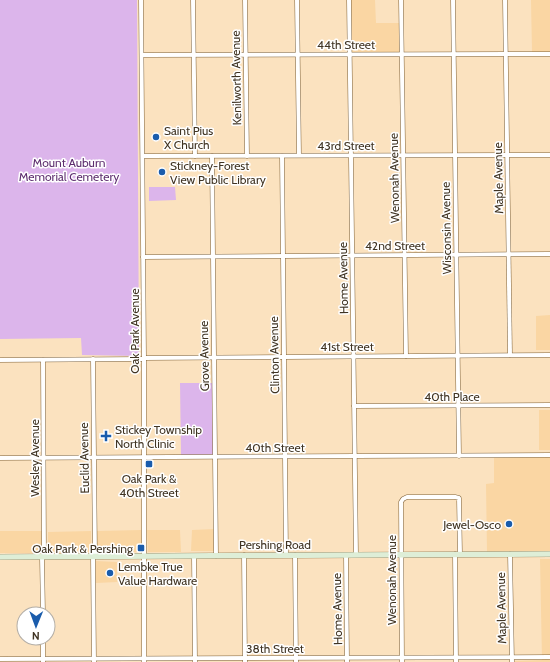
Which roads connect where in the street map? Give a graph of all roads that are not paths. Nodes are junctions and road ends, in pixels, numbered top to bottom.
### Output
1 (141, 0) edge
2 (193, 0) edge
3 (245, 0) edge
4 (297, 0) edge
5 (349, 0) edge
6 (401, 0) edge
7 (453, 0) edge
8 (505, 0) edge
9 (350, 54) junction
10 (402, 54) junction
11 (454, 54) junction
12 (506, 54) junction
13 (550, 54) edge
14 (142, 55) junction
15 (194, 55) junction
16 (246, 55) junction
17 (298, 55) junction
18 (351, 155) junction
19 (403, 155) junction
20 (455, 155) junction
21 (507, 155) junction
22 (550, 155) edge
23 (143, 156) junction
24 (195, 156) junction
25 (212, 156) junction
26 (247, 156) junction
27 (282, 156) junction
28 (299, 156) junction
29 (550, 254) edge
30 (353, 255) junction
31 (404, 255) junction
32 (457, 255) junction
33 (509, 255) junction
34 (143, 256) junction
35 (213, 256) junction
36 (283, 256) junction
37 (458, 355) junction
38 (510, 355) junction
39 (550, 355) edge
40 (354, 356) junction
41 (406, 356) junction
42 (214, 357) junction
43 (284, 357) junction
44 (144, 358) junction
45 (93, 359) junction
46 (0, 360) edge
47 (43, 360) junction
48 (550, 405) edge
49 (354, 406) junction
50 (459, 406) junction
51 (550, 455) edge
52 (355, 456) junction
53 (459, 456) junction
54 (144, 457) junction
55 (215, 457) junction
56 (285, 457) junction
57 (0, 458) edge
58 (44, 458) junction
59 (94, 458) junction
60 (457, 554) junction
61 (510, 554) junction
62 (550, 554) edge
63 (286, 555) junction
64 (295, 555) junction
65 (346, 555) junction
66 (356, 555) junction
67 (401, 555) junction
68 (43, 556) junction
69 (94, 556) junction
70 (144, 556) junction
71 (194, 556) junction
72 (216, 556) junction
73 (244, 556) junction
74 (0, 557) edge
75 (43, 606) edge
76 (43, 646) edge
77 (550, 656) edge
78 (512, 657) junction
79 (0, 659) edge
80 (43, 660) edge
81 (94, 660) edge
82 (144, 660) edge
83 (195, 660) edge
84 (245, 660) edge
85 (296, 660) edge
86 (347, 660) edge
87 (402, 660) edge
88 (456, 660) edge
89 (512, 662) edge

1 - 14 street, Oak Park Avenue
2 - 15 street
3 - 16 street, Kenilworth Avenue
4 - 17 street
5 - 9 street, Home Avenue
6 - 10 street, Wenonah Avenue
7 - 11 street, Wisconsin Avenue
8 - 12 street, Maple Avenue
9 - 10 street, 44th Street
9 - 17 street, 44th Street
9 - 18 street, Home Avenue
10 - 11 street, 44th Street
10 - 19 street, Wenonah Avenue
11 - 12 street, 44th Street
11 - 20 street, Wisconsin Avenue
12 - 13 street, 44th Street
12 - 21 street, Maple Avenue
14 - 15 street, 44th Street
14 - 23 street, Oak Park Avenue
15 - 16 street, 44th Street
15 - 24 street
16 - 17 street, 44th Street
16 - 26 street, Kenilworth Avenue
17 - 28 street
18 - 19 street, 43rd Street
18 - 28 street, 43rd Street
18 - 30 street, Home Avenue
19 - 20 street, 43rd Street
19 - 31 street, Wenonah Avenue
20 - 21 street, 43rd Street
20 - 32 street, Wisconsin Avenue
21 - 22 street, 43rd Street
21 - 33 street, Maple Avenue
23 - 24 street, 43rd Street
23 - 34 street, Oak Park Avenue
24 - 25 street, 43rd Street
25 - 26 street, 43rd Street
25 - 35 street, Grove Avenue
26 - 27 street, 43rd Street
27 - 28 street, 43rd Street
27 - 36 street, Clinton Avenue
29 - 33 street, 42nd Street
30 - 31 street, 42nd Street
30 - 36 street, 42nd Street
30 - 40 street, Home Avenue
31 - 32 street, 42nd Street
31 - 41 street, Wenonah Avenue
32 - 33 street, 42nd Street
32 - 37 street, Wisconsin Avenue
33 - 38 street, Maple Avenue
34 - 35 street, 42nd Street
34 - 44 street, Oak Park Avenue
35 - 36 street, 42nd Street
35 - 42 street, Grove Avenue
36 - 43 street, Clinton Avenue
37 - 38 street, 41st Street
37 - 41 street, 41st Street
37 - 50 street, Wisconsin Avenue
38 - 39 street, 41st Street
40 - 41 street, 41st Street
40 - 43 street, 41st Street
40 - 49 street, Home Avenue
42 - 43 street, 41st Street
42 - 44 street, 41st Street
42 - 55 street, Grove Avenue
43 - 56 street, Clinton Avenue
44 - 45 street, 41st Street
44 - 54 street, Oak Park Avenue
45 - 47 street, 41st Street
45 - 59 street, Euclid Avenue
46 - 47 street, 41st Street
47 - 58 street, Wesley Avenue
48 - 50 street, 40th Place
49 - 50 street, 40th Place
49 - 52 street, Home Avenue
50 - 53 street, Wisconsin Avenue
51 - 53 street, 40th Street
52 - 53 street, 40th Street
52 - 56 street, 40th Street
52 - 66 street, Home Avenue
54 - 55 street, 40th Street
54 - 59 street, 40th Street
54 - 70 street, Oak Park Avenue
55 - 56 street, 40th Street
55 - 72 street, Grove Avenue
56 - 63 street, Clinton Avenue
57 - 58 street, 40th Street
58 - 59 street, 40th Street
58 - 68 street, Wesley Avenue
59 - 69 street, Euclid Avenue
60 - 61 main road, Pershing Road
60 - 67 main road, Pershing Road
60 - 67 street, Wenonah Avenue
60 - 88 street
61 - 62 main road, Pershing Road
61 - 78 street, Maple Avenue
63 - 64 main road, Pershing Road
63 - 73 main road, Pershing Road
64 - 65 main road, Pershing Road
64 - 85 street
65 - 66 main road, Pershing Road
65 - 86 street, Home Avenue
66 - 67 main road, Pershing Road
67 - 87 street, Wenonah Avenue
68 - 69 main road, Pershing Road
68 - 74 main road, Pershing Road
68 - 75 street, Wesley Avenue
69 - 70 main road, Pershing Road
69 - 81 street, Euclid Avenue
70 - 71 main road, Pershing Road
70 - 82 street, Oak Park Avenue
71 - 72 main road, Pershing Road
71 - 83 street
72 - 73 main road, Pershing Road
73 - 84 street
76 - 80 street
77 - 78 street, 38th Street
78 - 88 street, 38th Street
78 - 89 street, Maple Avenue
79 - 80 street, 38th Street
80 - 81 street, 38th Street
81 - 82 street, 38th Street
82 - 83 street, 38th Street
83 - 84 street, 38th Street
84 - 85 street, 38th Street
85 - 86 street, 38th Street
86 - 87 street, 38th Street
87 - 88 street, 38th Street

